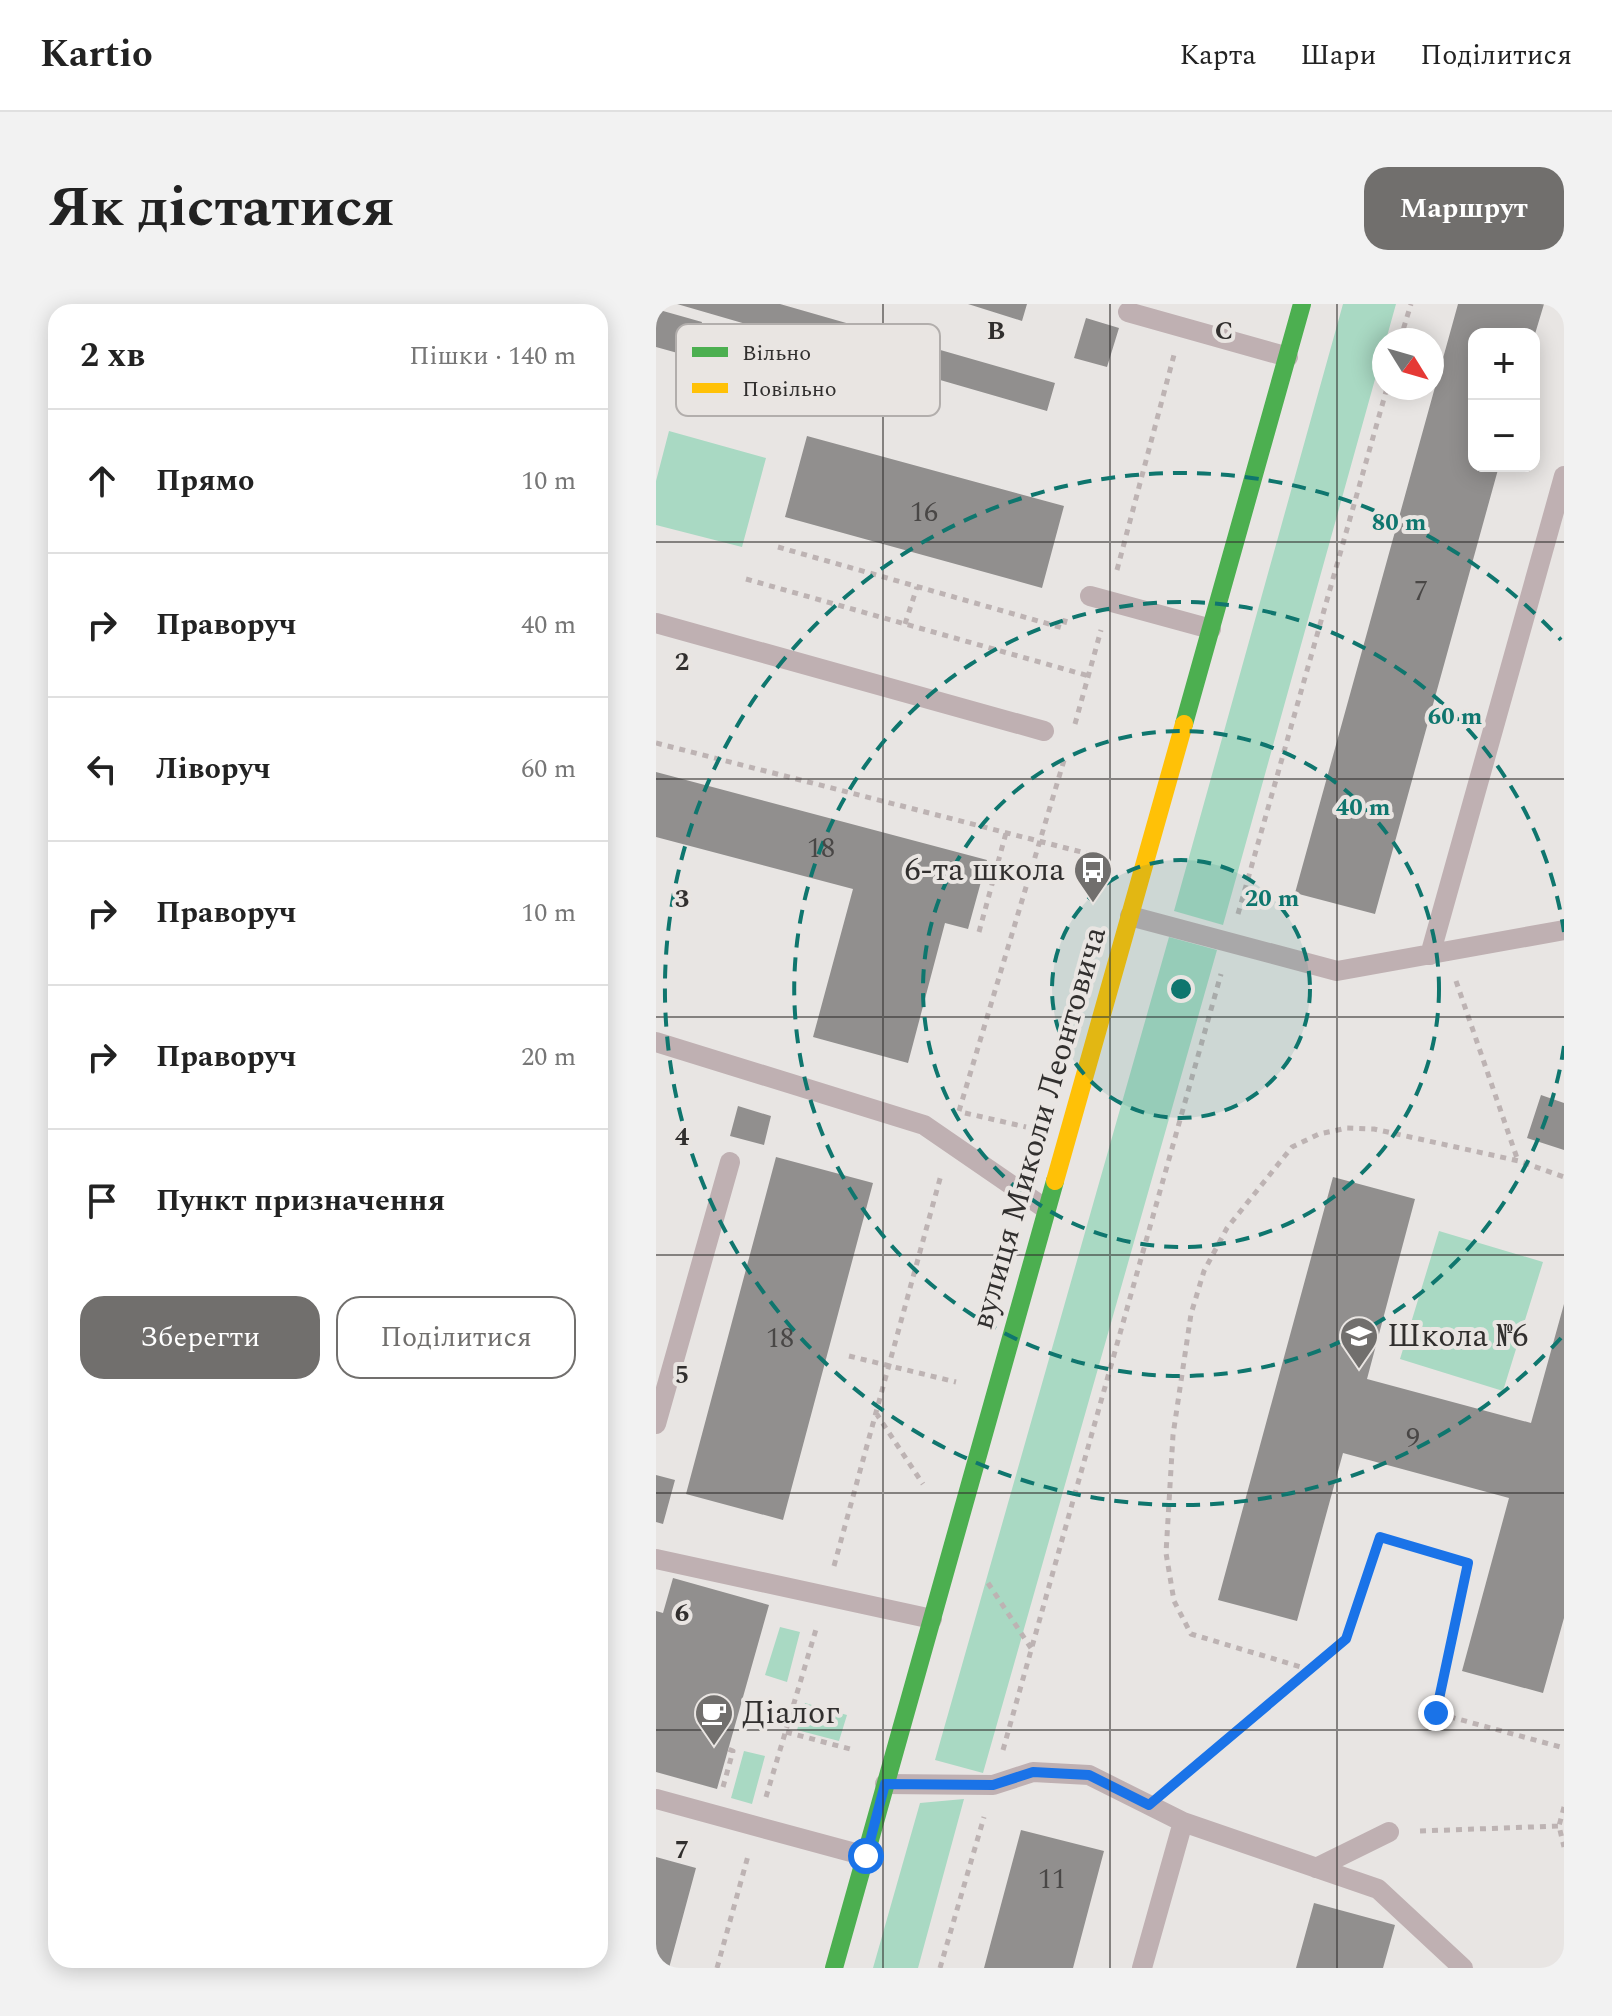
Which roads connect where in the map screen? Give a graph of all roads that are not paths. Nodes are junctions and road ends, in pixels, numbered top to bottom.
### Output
1 (1302, 304) edge
2 (1128, 312) dead end
3 (1288, 357) junction
4 (1564, 476) edge
5 (1090, 596) dead end
6 (656, 623) edge
7 (1211, 629) junction
8 (1044, 731) dead end
9 (1130, 916) junction
10 (1564, 930) edge
11 (1440, 953) junction
12 (656, 1042) edge
13 (730, 1162) dead end
14 (1046, 1209) junction
15 (656, 1424) edge
16 (656, 1559) edge
17 (932, 1619) junction
18 (885, 1784) junction
19 (656, 1799) edge
20 (1183, 1822) junction
21 (1389, 1832) road end
22 (866, 1856) junction
23 (1316, 1868) junction
24 (1444, 1961) edge
25 (834, 1968) edge
26 (1142, 1968) edge
27 (1463, 1968) edge

1 - 3 street, вулиця Миколи Леонтовича
2 - 3 lane
3 - 7 street, вулиця Миколи Леонтовича
4 - 11 lane
5 - 7 lane
6 - 8 lane
7 - 9 street, вулиця Миколи Леонтовича
9 - 11 lane
9 - 14 street, вулиця Миколи Леонтовича
10 - 11 lane
12 - 14 lane
13 - 15 lane
14 - 17 street, вулиця Миколи Леонтовича
16 - 17 lane
17 - 18 street, вулиця Миколи Леонтовича
18 - 20 lane
18 - 22 street, вулиця Миколи Леонтовича
19 - 22 lane
20 - 23 lane
20 - 26 lane
21 - 23 lane
22 - 25 street, вулиця Миколи Леонтовича
23 - 24 lane
24 - 27 lane

